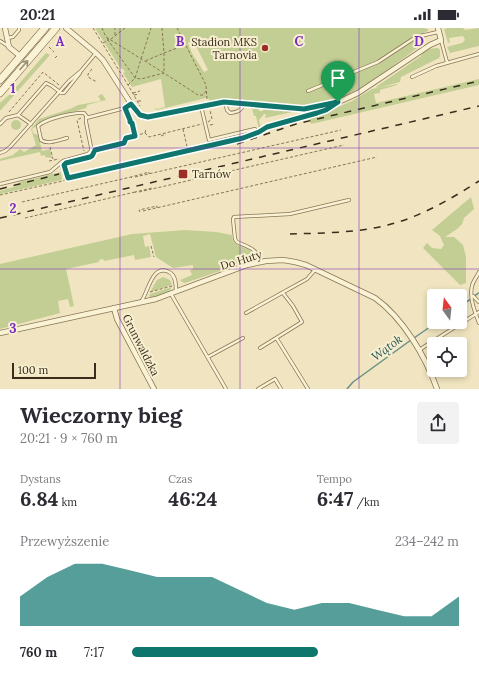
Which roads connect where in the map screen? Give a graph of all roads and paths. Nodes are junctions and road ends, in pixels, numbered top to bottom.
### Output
1 (5, 28) edge
2 (19, 28) edge
3 (45, 28) edge
4 (56, 28) edge
5 (66, 28) edge
6 (93, 28) edge
7 (102, 28) edge
8 (115, 28) edge
9 (125, 28) edge
10 (151, 28) edge
11 (162, 28) edge
12 (177, 28) edge
13 (438, 30) edge
14 (115, 36) junction
15 (106, 37) junction
16 (7, 38) junction
17 (111, 39) junction
18 (108, 40) junction
19 (441, 40) junction
20 (0, 41) edge
21 (102, 43) junction
22 (186, 45) junction
23 (9, 47) junction
24 (48, 47) dead end
25 (54, 52) dead end
26 (96, 53) junction
27 (164, 53) junction
28 (479, 54) edge
29 (58, 55) dead end
30 (20, 56) junction
31 (55, 58) dead end
32 (142, 58) junction
33 (145, 61) junction
34 (447, 62) junction
35 (92, 69) dead end
36 (164, 73) junction
37 (412, 77) dead end
38 (136, 78) junction
39 (0, 80) edge
40 (97, 81) dead end
41 (128, 86) junction
42 (206, 90) junction
43 (140, 91) dead end
44 (308, 91) dead end
45 (60, 92) junction
46 (0, 93) edge
47 (133, 93) junction
48 (139, 94) dead end
49 (134, 96) junction
50 (142, 100) dead end
51 (137, 102) junction
52 (225, 102) junction
53 (338, 102) junction
54 (131, 104) junction
55 (243, 104) junction
56 (210, 105) junction
57 (201, 106) junction
58 (125, 108) junction
59 (141, 109) dead end
60 (308, 109) junction
61 (18, 115) junction
62 (308, 116) junction
63 (87, 117) junction
64 (130, 120) junction
65 (210, 121) junction
66 (132, 123) junction
67 (204, 123) junction
68 (0, 124) edge
69 (31, 124) junction
70 (214, 124) dead end
71 (203, 127) dead end
72 (267, 127) joint
73 (182, 128) junction
74 (146, 129) dead end
75 (255, 129) dead end
76 (341, 130) dead end
77 (174, 131) junction
78 (145, 133) junction
79 (166, 133) junction
80 (174, 134) dead end
81 (126, 135) dead end
82 (135, 136) junction
83 (161, 136) dead end
84 (67, 138) dead end
85 (127, 138) junction
86 (136, 139) dead end
87 (210, 140) junction
88 (49, 143) junction
89 (344, 144) dead end
90 (211, 146) junction
91 (100, 149) junction
92 (181, 149) dead end
93 (175, 150) dead end
94 (188, 151) junction
95 (101, 152) dead end
96 (0, 153) edge
97 (182, 153) junction
98 (93, 154) dead end
99 (157, 154) dead end
100 (167, 156) junction
101 (377, 157) dead end
102 (140, 158) dead end
103 (158, 158) junction
104 (53, 160) dead end
105 (147, 160) junction
106 (123, 162) dead end
107 (132, 163) dead end
108 (116, 164) dead end
109 (128, 164) dead end
110 (123, 165) junction
111 (105, 166) dead end
112 (116, 166) junction
113 (120, 166) junction
114 (66, 167) dead end
115 (98, 168) dead end
116 (106, 169) junction
117 (98, 171) junction
118 (149, 174) junction
119 (135, 177) dead end
120 (68, 178) junction
121 (0, 184) edge
122 (152, 189) junction
123 (138, 192) dead end
124 (0, 196) edge
125 (349, 200) dead end
126 (22, 202) dead end
127 (157, 208) junction
128 (143, 211) dead end
129 (140, 212) dead end
130 (25, 218) dead end
131 (151, 246) dead end
132 (154, 257) dead end
133 (260, 262) junction
134 (316, 269) junction
135 (479, 272) edge
136 (176, 285) junction
137 (283, 292) junction
138 (146, 293) junction
139 (173, 293) junction
140 (472, 294) junction
141 (479, 302) edge
142 (139, 303) junction
143 (114, 308) junction
144 (246, 313) dead end
145 (477, 313) edge
146 (479, 323) edge
147 (0, 333) edge
148 (243, 338) dead end
149 (277, 339) junction
150 (260, 348) dead end
151 (420, 350) junction
152 (208, 357) junction
153 (154, 389) edge
154 (226, 389) edge
155 (258, 389) edge
156 (281, 389) edge
157 (308, 389) edge
158 (437, 389) edge

1 - 16 street
2 - 16 lane
3 - 30 street
46 -> 4 street
5 - 26 street
6 - 21 path
7 - 15 path
8 - 14 path
9 - 14 path
10 - 32 path
11 - 27 path
12 - 22 path
13 - 19 street
13 - 44 lane
14 - 17 path
15 - 17 path
15 - 18 path
16 - 23 street
17 - 18 path
17 - 32 path
18 - 21 path
18 - 38 path
19 - 34 lane
19 - 53 street
20 - 23 lane
21 - 41 path
22 - 27 path
22 - 42 path
23 - 30 street
24 - 25 path
26 - 45 lane
26 - 54 street
27 - 33 path
27 - 36 path
28 - 34 lane
29 - 31 path
30 - 39 street
32 - 33 path
32 - 38 path
33 - 36 path
34 - 37 lane
35 - 40 path
36 - 38 path
36 - 42 path
38 - 41 path
41 - 47 path
42 - 56 path
43 - 47 path
45 - 61 lane
45 - 69 lane
47 - 49 path
48 - 49 path
49 - 51 path
50 - 51 path
51 - 59 path
52 - 55 street
52 - 55 lane
52 - 56 street
53 - 60 street
53 - 62 lane
54 - 57 street
54 - 58 lane
55 - 60 street
56 - 57 street
56 - 65 path
57 - 67 lane
58 - 63 lane
58 - 64 path
60 - 62 lane
61 - 68 lane
61 - 69 lane
62 - 72 lane
63 - 88 lane
63 - 121 lane
64 - 66 path
64 - 66 path
65 - 67 path
65 - 70 path
66 - 82 path
67 - 71 path
67 - 73 path
67 - 87 lane
69 - 96 lane
72 - 90 path
73 - 77 path
73 - 94 path
74 - 78 path
75 - 87 lane
76 - 118 path
77 - 79 path
77 - 80 path
78 - 79 path
78 - 82 path
79 - 83 path
81 - 85 path
82 - 85 path
82 - 86 path
84 - 88 lane
85 - 91 path
87 - 90 path
88 - 104 path
89 - 122 path
90 - 94 path
91 - 95 path
91 - 98 path
92 - 97 path
93 - 100 path
94 - 97 path
97 - 100 path
99 - 103 path
100 - 103 path
101 - 127 path
102 - 105 path
103 - 105 path
105 - 107 path
105 - 113 path
106 - 110 path
108 - 112 path
109 - 110 path
110 - 113 path
111 - 116 path
112 - 113 path
112 - 116 path
114 - 120 path
115 - 117 path
116 - 117 path
117 - 120 path
118 - 119 path
118 - 126 path
120 - 124 path
122 - 123 path
122 - 130 path
125 - 133 lane
127 - 128 path
127 - 129 path
131 - 132 path
133 - 134 street, Do Huty
133 - 139 street, Do Huty
134 - 137 lane
134 - 151 street, Do Huty
135 - 140 lane
136 - 138 path
136 - 138 lane
136 - 139 lane
137 - 144 lane
137 - 149 lane
138 - 142 lane
139 - 142 street, Do Huty
139 - 152 lane
140 - 141 lane
140 - 145 lane
142 - 143 street, Do Huty
143 - 147 street, Do Huty
143 - 153 street, Grunwaldzka
145 - 146 lane
145 - 151 lane
148 - 152 lane
149 - 150 lane
149 - 157 lane
151 - 158 street, Do Huty
152 - 154 lane
155 - 156 lane

